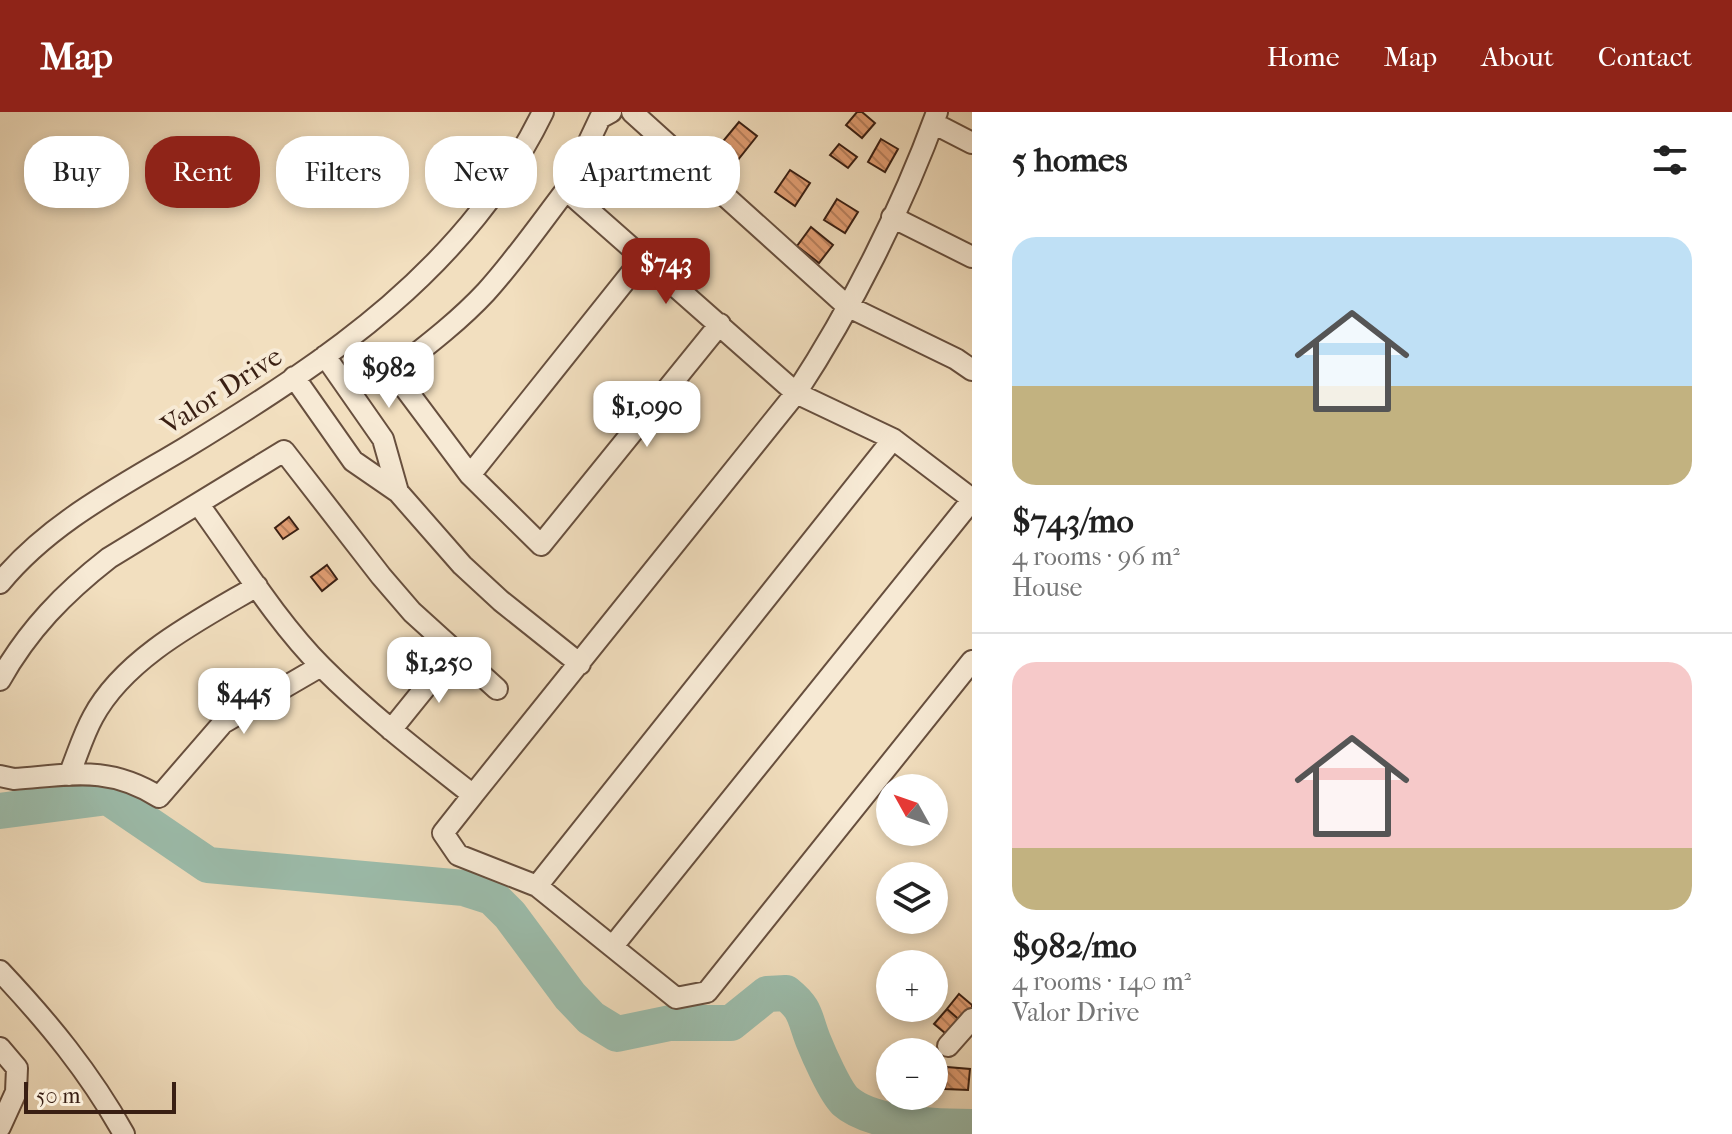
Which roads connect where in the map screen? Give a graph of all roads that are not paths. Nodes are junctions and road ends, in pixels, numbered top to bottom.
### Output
1 (543, 112) edge
2 (611, 112) edge
3 (632, 112) edge
4 (935, 117) edge
5 (592, 136) edge
6 (972, 143) edge
7 (553, 208) edge
8 (587, 208) edge
9 (892, 217) junction
10 (644, 257) junction
11 (972, 257) edge
12 (847, 306) junction
13 (720, 324) junction
14 (325, 356) junction
15 (972, 370) edge
16 (294, 377) junction
17 (796, 393) junction
18 (893, 439) junction
19 (470, 475) junction
20 (398, 492) junction
21 (972, 500) edge
22 (199, 505) junction
23 (0, 583) edge
24 (257, 586) junction
25 (454, 652) junction
26 (972, 661) edge
27 (580, 664) junction
28 (321, 666) junction
29 (0, 680) edge
30 (497, 689) dead end
31 (391, 730) junction
32 (69, 775) junction
33 (0, 776) edge
34 (473, 795) junction
35 (537, 886) junction
36 (613, 946) junction
37 (0, 971) edge
38 (972, 1019) edge
39 (948, 1046) dead end
40 (0, 1048) edge
41 (0, 1127) edge
42 (124, 1134) edge

1 - 14 street, Valor Drive
2 - 5 street
3 - 12 street
4 - 6 street
4 - 9 street
7 - 19 street
8 - 10 street
9 - 11 street
9 - 12 street
10 - 13 street
10 - 19 street
12 - 15 street
12 - 17 street
13 - 17 street
13 - 19 street
14 - 16 street, Valor Drive
14 - 20 street
16 - 20 street
16 - 23 street, Valor Drive
17 - 18 street
17 - 27 street
18 - 21 street
18 - 35 street
20 - 27 street
21 - 36 street
22 - 24 street
22 - 25 street
22 - 29 street
24 - 28 street
24 - 32 street
25 - 30 street
25 - 31 street
26 - 36 street
27 - 34 street
28 - 31 street
28 - 32 street
31 - 34 street
32 - 33 street
34 - 35 street
35 - 36 street
37 - 42 street
38 - 39 street
40 - 41 street

